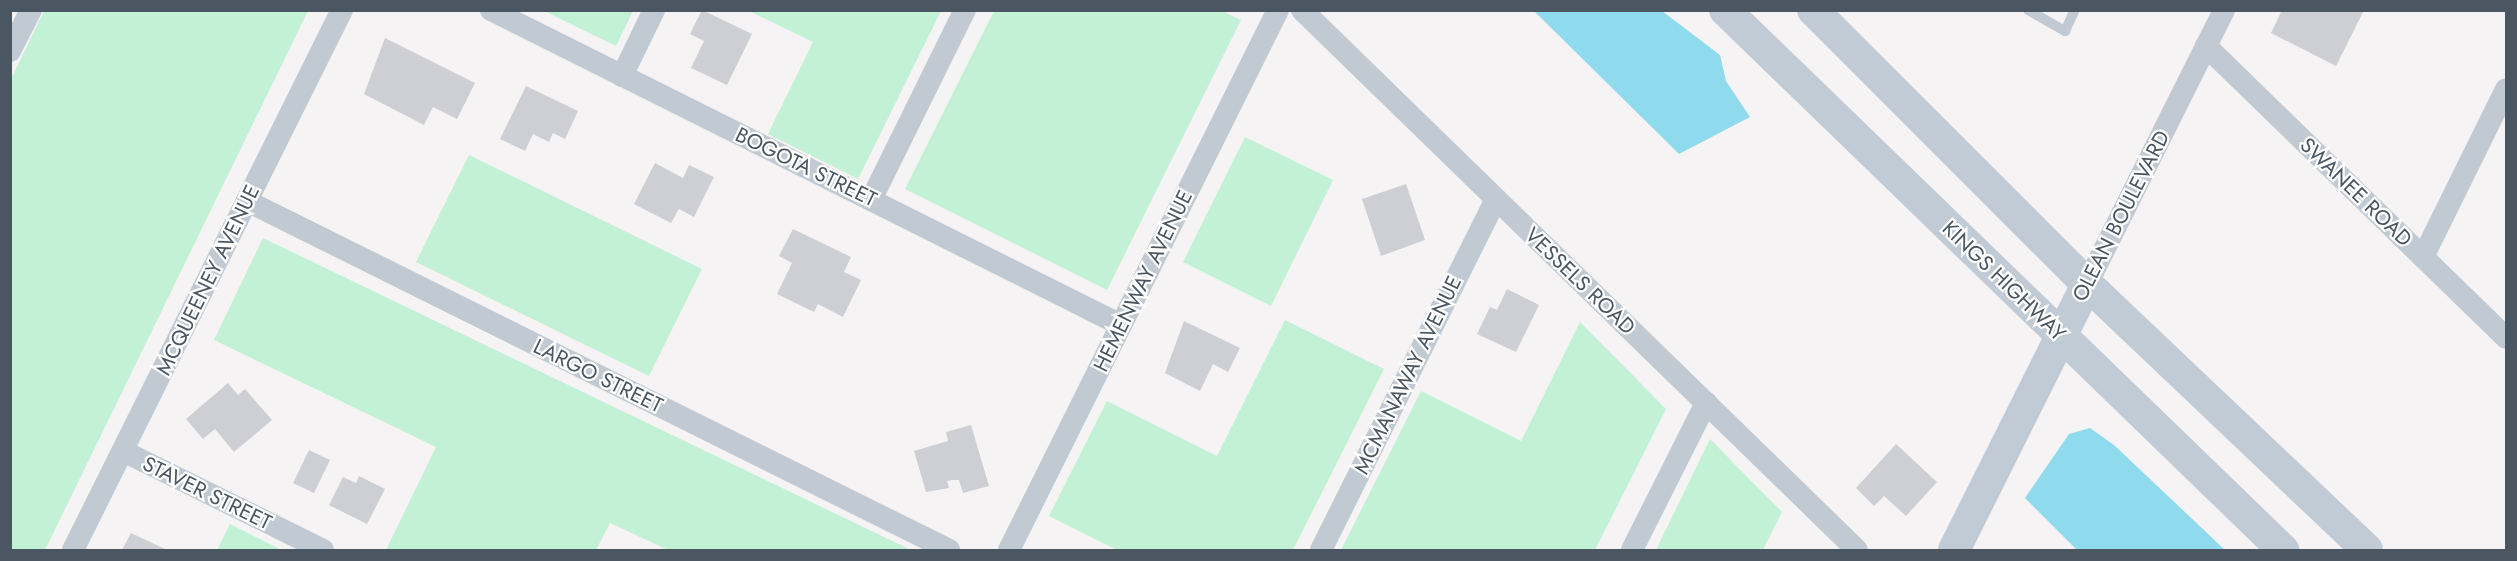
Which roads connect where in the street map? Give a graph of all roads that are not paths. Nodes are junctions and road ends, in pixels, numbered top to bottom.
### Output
1 (31, 10) edge
2 (342, 10) edge
3 (491, 10) edge
4 (654, 10) edge
5 (965, 10) edge
6 (1278, 10) edge
7 (1302, 10) edge
8 (1725, 10) edge
9 (1813, 10) edge
10 (2028, 10) edge
11 (2075, 10) edge
12 (2216, 13) edge
13 (2206, 46) junction
14 (10, 51) edge
15 (622, 75) junction
16 (2506, 89) edge
17 (1496, 199) junction
18 (871, 200) junction
19 (247, 201) junction
20 (2423, 257) junction
21 (2087, 284) junction
22 (1121, 325) junction
23 (2061, 337) junction
24 (2506, 338) edge
25 (1706, 403) junction
26 (123, 451) junction
27 (73, 550) edge
28 (323, 550) edge
29 (949, 550) edge
30 (1009, 550) edge
31 (1320, 550) edge
32 (1632, 550) edge
33 (1857, 550) edge
34 (1954, 550) edge
35 (2283, 550) edge
36 (2367, 550) edge

1 - 14 street
2 - 19 street, MCQUEENEY AVENUE
3 - 15 street, BOGOTA STREET
4 - 15 street
5 - 18 street
6 - 22 street, HEMENWAY AVENUE
7 - 17 street, VESSELS ROAD
8 - 23 main road, KINGS HIGHWAY
9 - 21 main road
10 - 11 lane
12 - 13 street, OLEAN BOULEVARD
13 - 20 street, SWANEE ROAD
13 - 21 street, OLEAN BOULEVARD
15 - 18 street, BOGOTA STREET
16 - 20 street
17 - 25 street, VESSELS ROAD
17 - 31 street, MCMANAWAY AVENUE
18 - 22 street, BOGOTA STREET
19 - 26 street, MCQUEENEY AVENUE
19 - 29 street, LARGO STREET
20 - 24 street, SWANEE ROAD
21 - 23 main road, OLEAN BOULEVARD
21 - 36 main road
22 - 30 street, HEMENWAY AVENUE
23 - 34 main road, OLEAN BOULEVARD
23 - 35 main road, KINGS HIGHWAY
25 - 32 street
25 - 33 street, VESSELS ROAD
26 - 27 street, MCQUEENEY AVENUE
26 - 28 street, STAVER STREET

